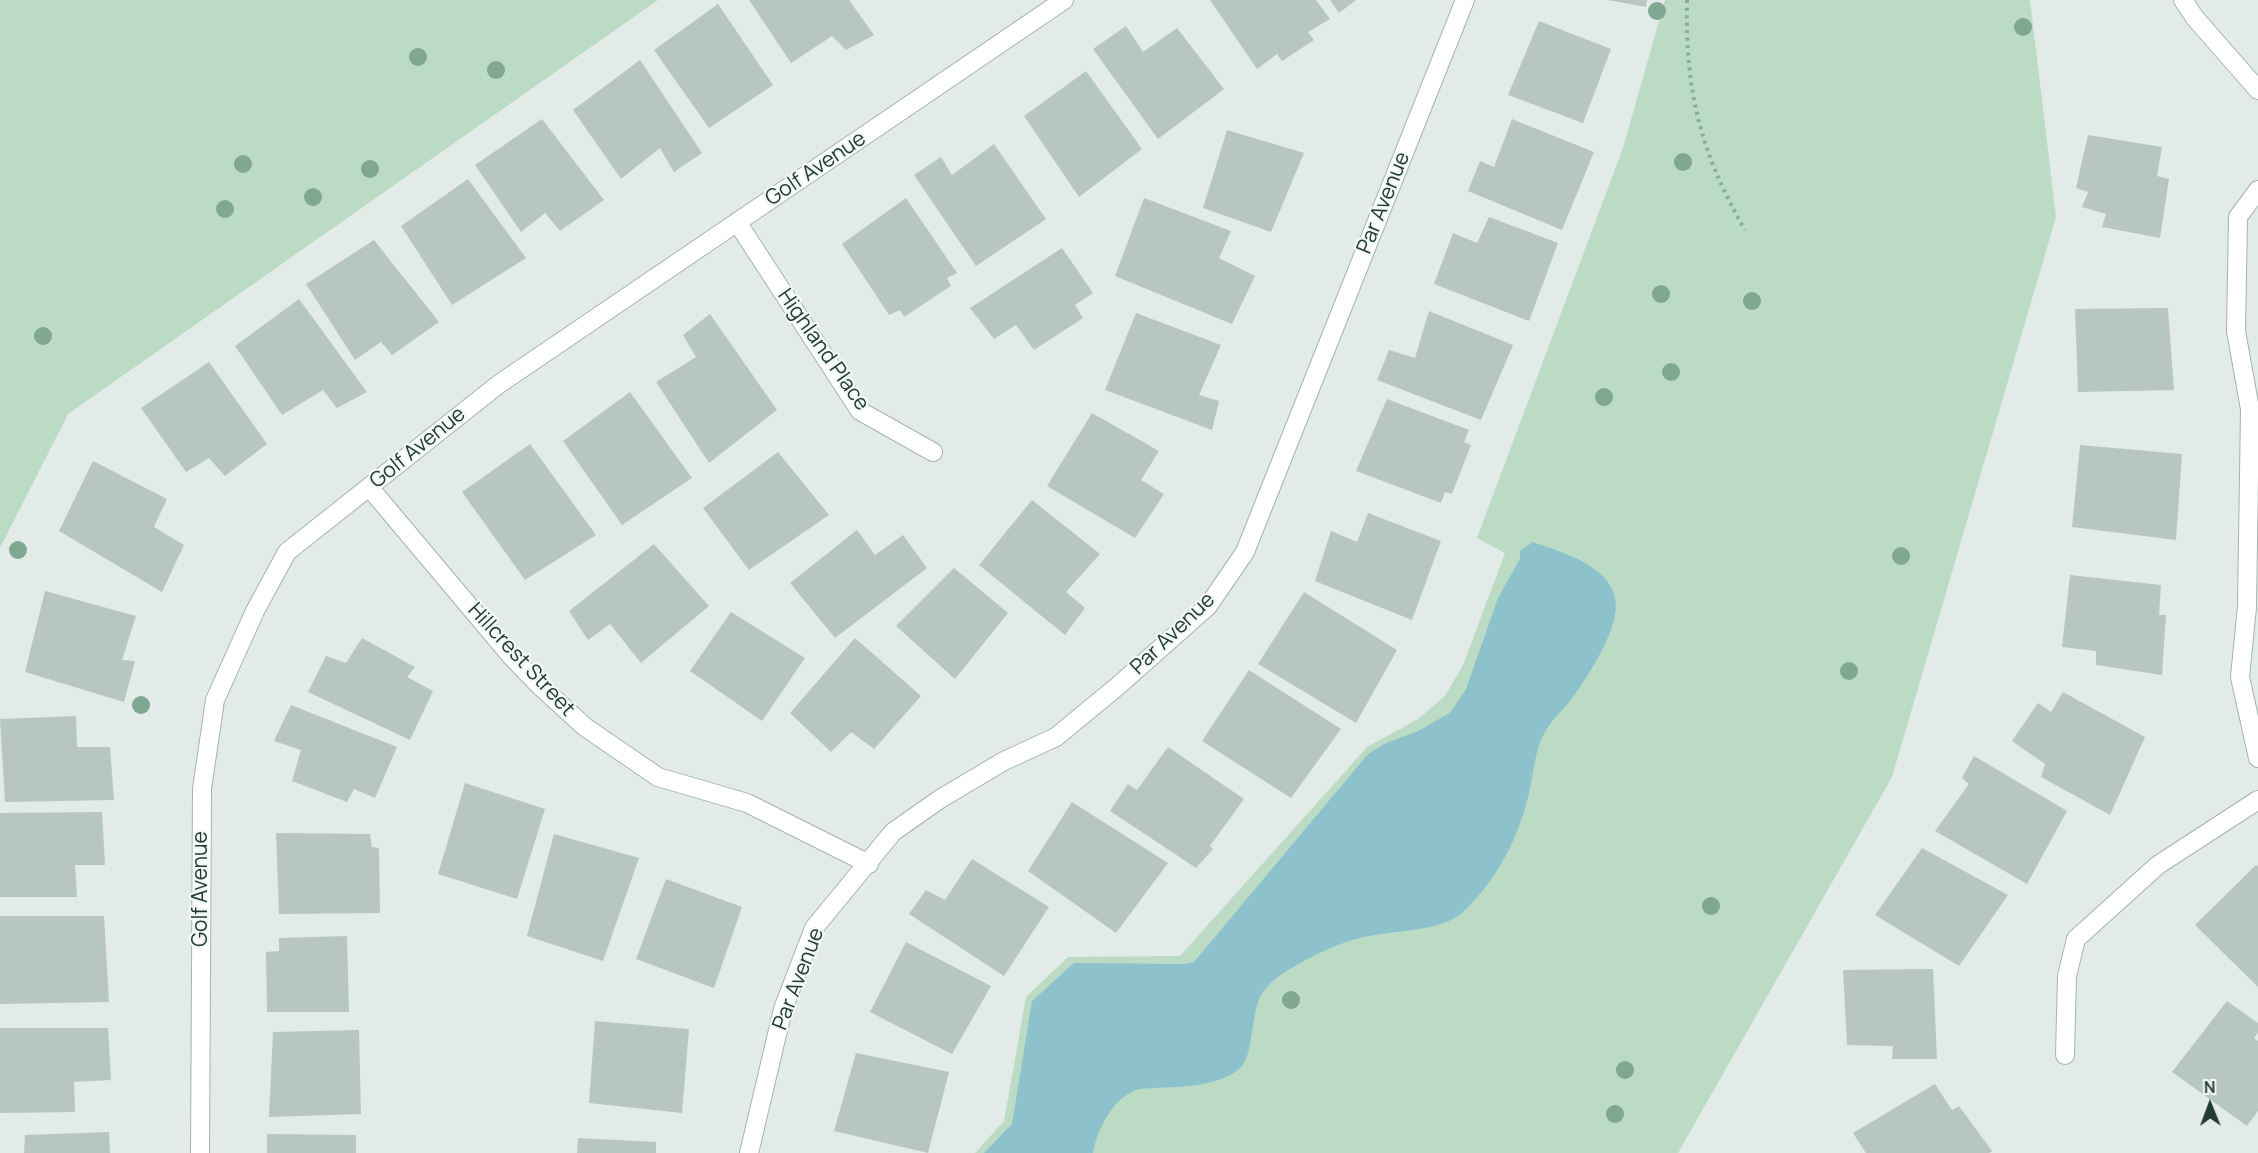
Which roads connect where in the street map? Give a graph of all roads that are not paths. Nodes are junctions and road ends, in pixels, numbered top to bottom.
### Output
1 (1064, 0) edge
2 (1465, 0) edge
3 (2183, 0) edge
4 (2258, 90) edge
5 (2258, 190) edge
6 (737, 222) junction
7 (933, 452) dead end
8 (369, 487) junction
9 (2258, 759) edge
10 (2258, 801) edge
11 (869, 864) junction
12 (2065, 1055) dead end
13 (200, 1153) edge
14 (749, 1153) edge

1 - 6 street, Golf Avenue
2 - 11 street, Par Avenue
3 - 4 street
5 - 9 street
6 - 7 street, Highland Place
6 - 8 street, Golf Avenue
8 - 11 street, Hillcrest Street
8 - 13 street, Golf Avenue
10 - 12 street
11 - 14 street, Par Avenue

